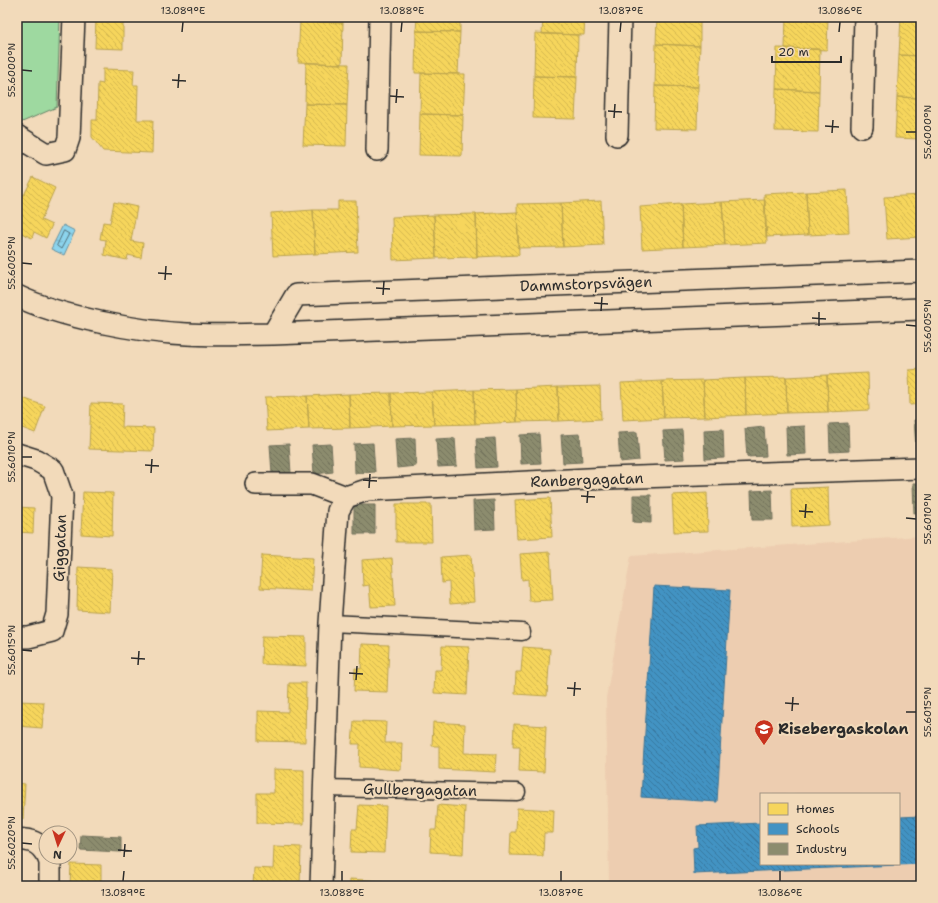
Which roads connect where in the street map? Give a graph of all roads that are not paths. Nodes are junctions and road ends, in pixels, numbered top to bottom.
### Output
1 (74, 17) edge
2 (380, 17) edge
3 (620, 17) edge
4 (864, 17) edge
5 (862, 127) dead end
6 (617, 135) dead end
7 (17, 136) edge
8 (377, 150) dead end
9 (921, 271) edge
10 (17, 296) edge
11 (921, 309) edge
12 (273, 334) junction
13 (17, 454) edge
14 (921, 468) edge
15 (256, 484) dead end
16 (346, 497) junction
17 (330, 623) junction
18 (522, 632) dead end
19 (17, 637) edge
20 (323, 788) junction
21 (517, 792) dead end
22 (17, 839) edge
23 (38, 844) edge
24 (50, 865) edge
25 (50, 886) edge
26 (321, 886) edge

1 - 7 street
2 - 8 street
3 - 6 street
4 - 5 street
9 - 12 street, Dammstorpsvägen
10 - 12 street
11 - 12 street
13 - 19 street, Giggatan
14 - 16 street, Ranbergagatan
15 - 16 street
16 - 17 street
17 - 18 street
17 - 20 street
20 - 21 street, Gullbergagatan
20 - 26 street
22 - 23 street
24 - 25 street

